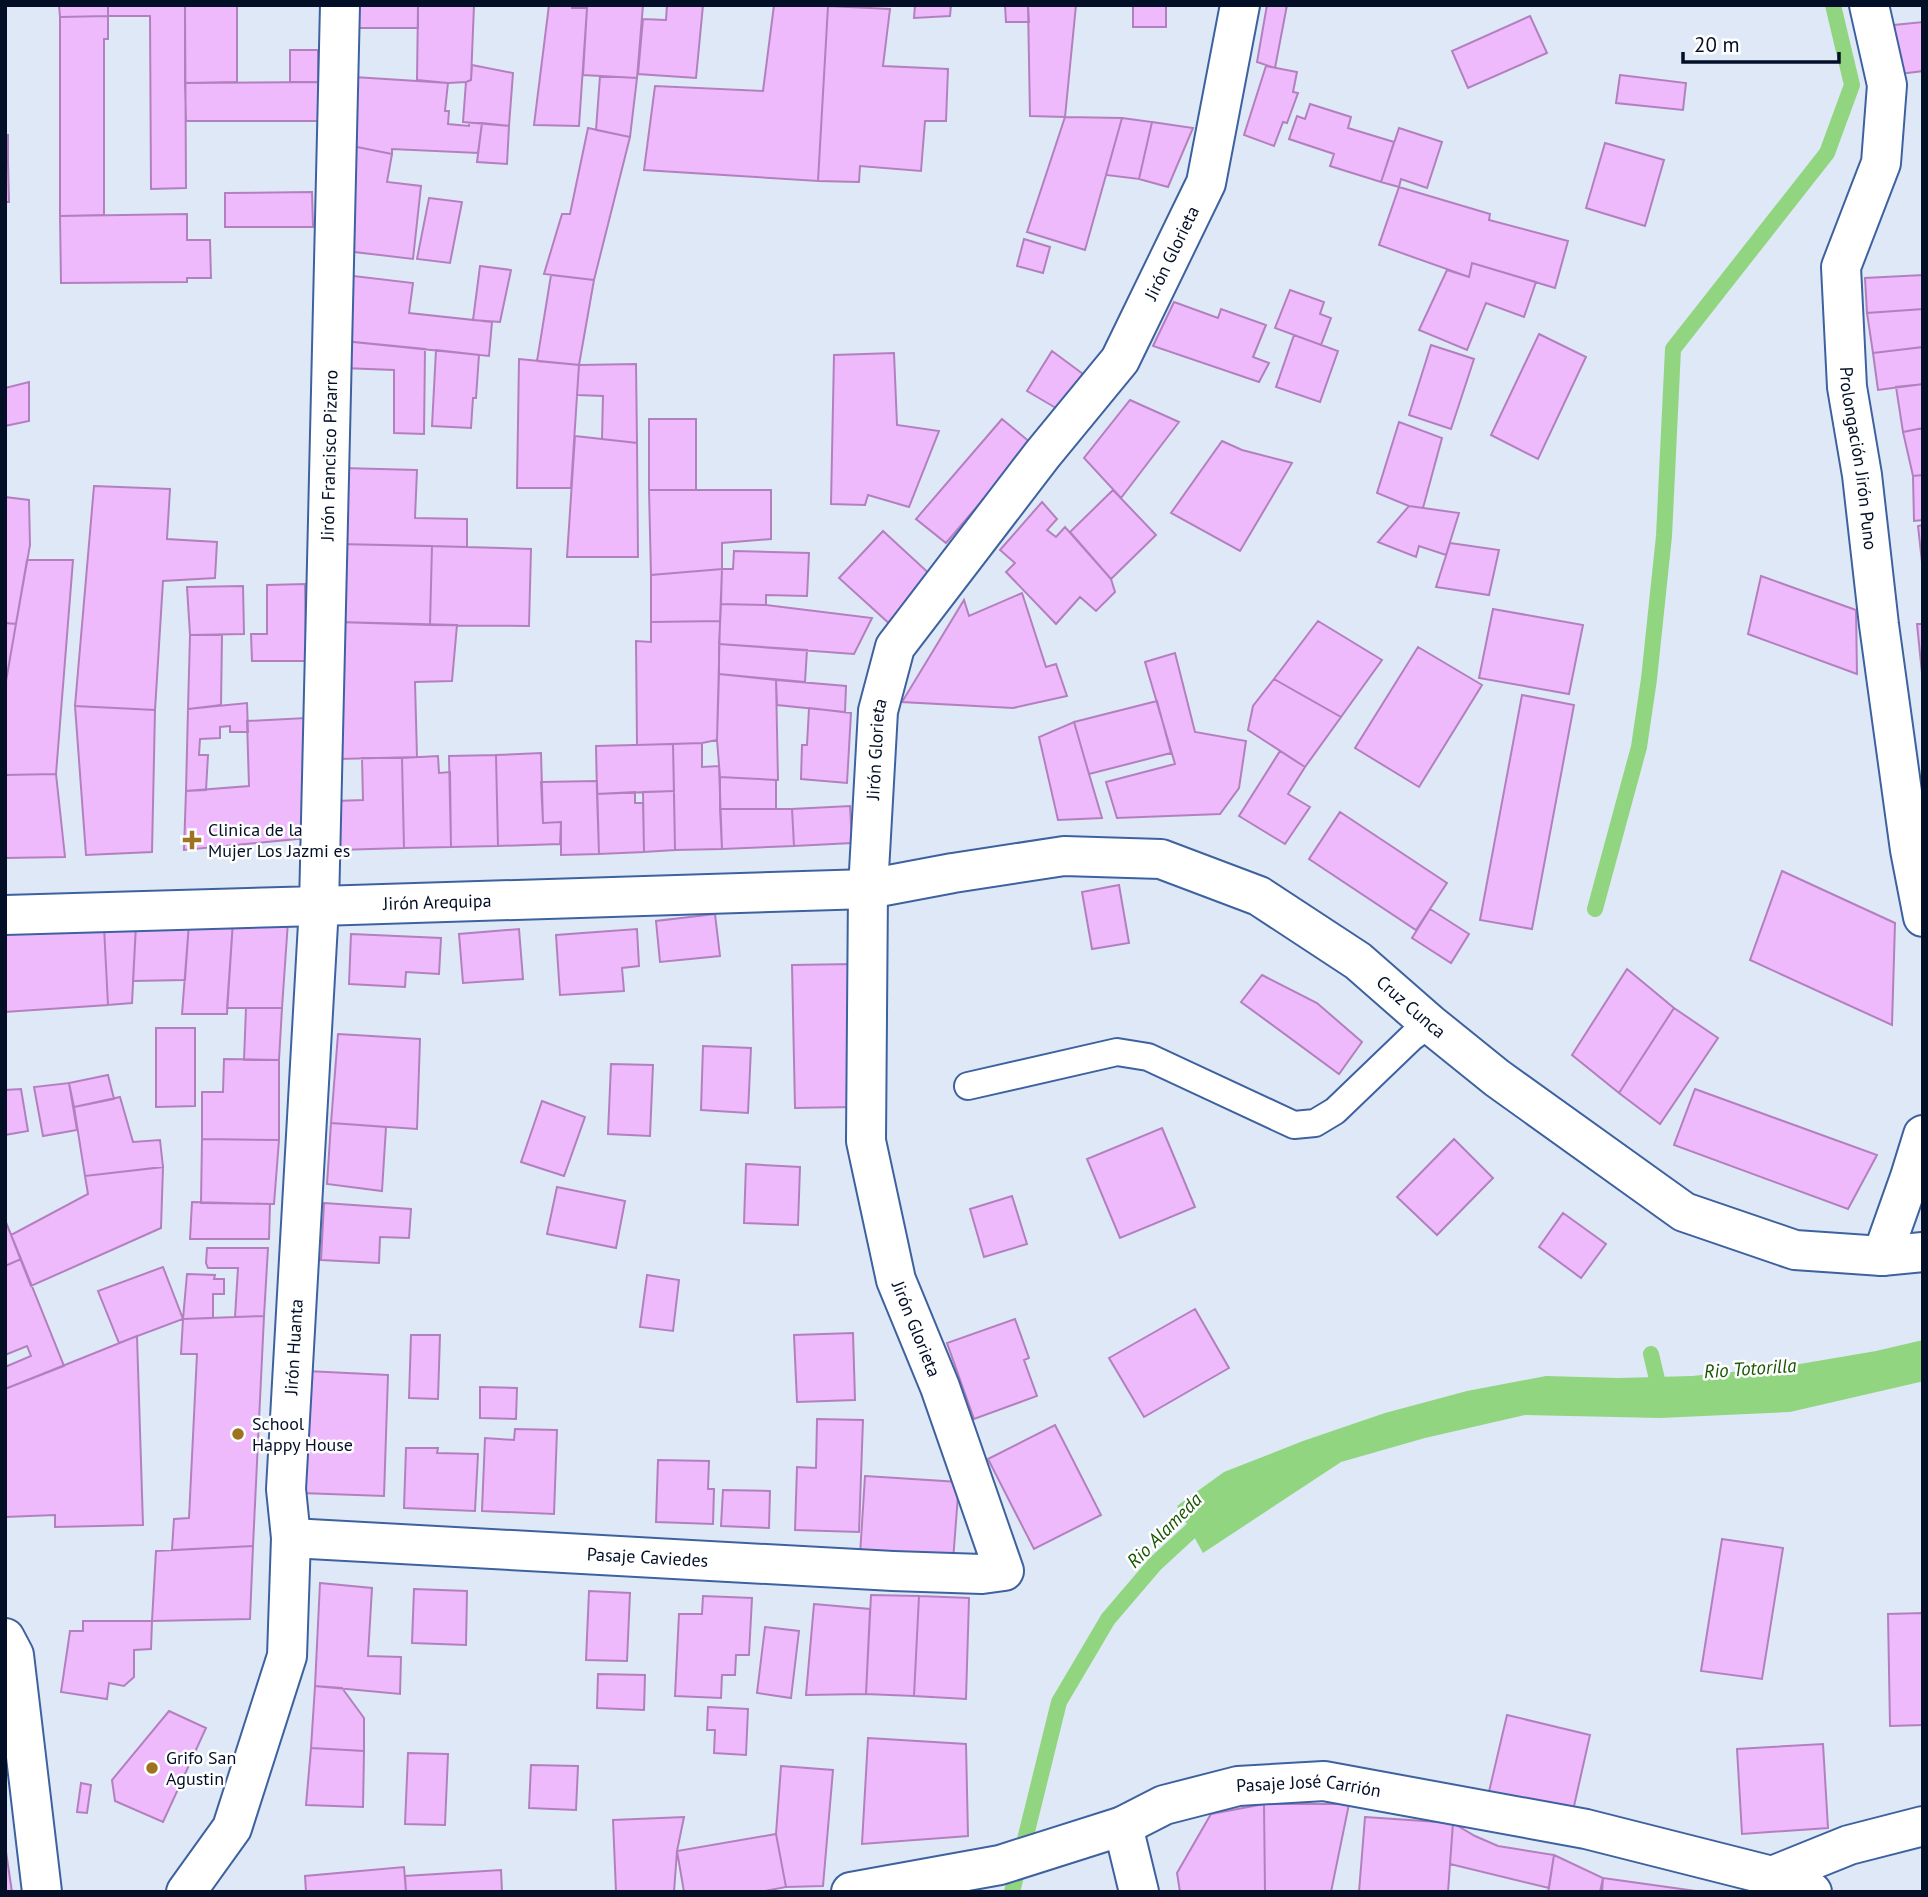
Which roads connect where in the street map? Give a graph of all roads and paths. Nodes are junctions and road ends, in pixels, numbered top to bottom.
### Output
1 (340, 5) edge
2 (1240, 5) edge
3 (1868, 5) edge
4 (868, 889) junction
5 (319, 906) junction
6 (5, 915) edge
7 (1923, 917) edge
8 (1430, 1024) junction
9 (968, 1086) dead end
10 (1923, 1135) edge
11 (1923, 1252) edge
12 (1882, 1256) junction
13 (291, 1538) junction
14 (1004, 1571) joint
15 (5, 1638) edge
16 (1123, 1826) junction
17 (1923, 1826) edge
18 (1773, 1884) edge
19 (42, 1892) edge
20 (186, 1892) edge
21 (851, 1892) edge
22 (1139, 1892) edge
23 (1812, 1892) edge

1 - 5 street, Jirón Francisco Pizarro
2 - 4 street, Jirón Glorieta
3 - 7 street, Prolongación Jirón Puno
4 - 5 street, Jirón Arequipa
4 - 8 street, Cruz Cunca
4 - 14 street, Jirón Glorieta
5 - 6 street, Jirón Arequipa
5 - 13 street, Jirón Huanta
8 - 9 lane
8 - 12 street, Cruz Cunca
10 - 12 street
11 - 12 street, Cruz Cunca
13 - 14 street, Pasaje Caviedes
13 - 20 street, Jirón Huanta
15 - 19 street
16 - 18 street, Pasaje José Carrión
16 - 21 street, Pasaje José Carrión
16 - 22 street
17 - 18 street
18 - 23 street, Pasaje José Carrión

